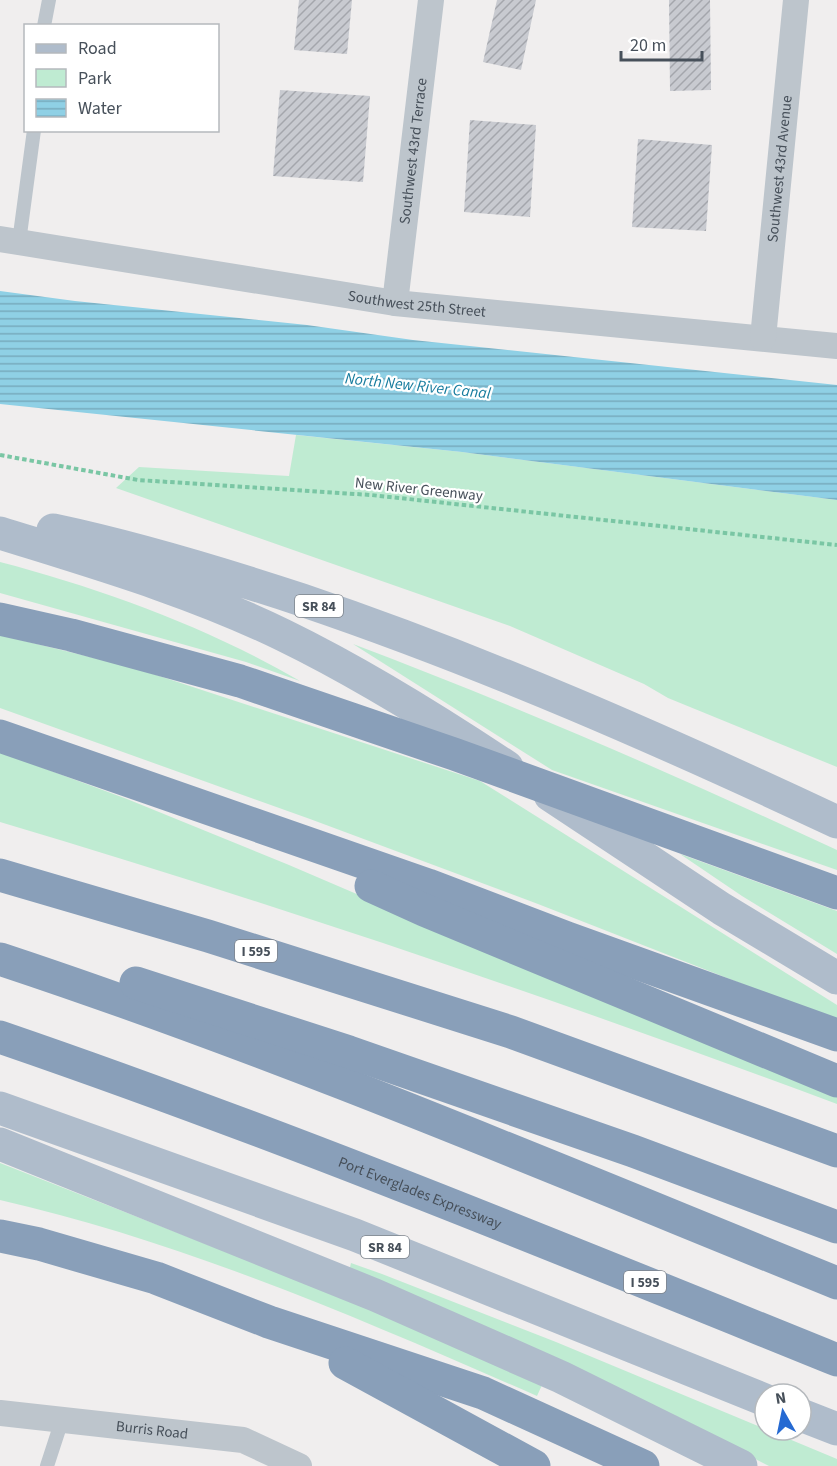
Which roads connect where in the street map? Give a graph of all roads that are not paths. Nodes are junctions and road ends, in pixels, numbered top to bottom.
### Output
1 (50, 0) edge
2 (431, 0) edge
3 (796, 0) edge
4 (44, 24) edge
5 (34, 132) edge
6 (10, 241) edge
7 (395, 303) junction
8 (763, 338) junction
9 (837, 346) edge
10 (0, 519) edge
11 (0, 533) edge
12 (0, 620) edge
13 (628, 727) junction
14 (0, 736) edge
15 (170, 795) junction
16 (837, 799) edge
17 (837, 822) edge
18 (0, 874) edge
19 (837, 893) edge
20 (0, 941) edge
21 (0, 959) edge
22 (837, 978) edge
23 (837, 1035) edge
24 (0, 1036) edge
25 (837, 1081) edge
26 (0, 1108) edge
27 (0, 1144) edge
28 (837, 1151) edge
29 (837, 1227) edge
30 (0, 1236) edge
31 (837, 1283) edge
32 (269, 1322) junction
33 (837, 1360) edge
34 (753, 1395) edge
35 (0, 1413) edge
36 (62, 1420) junction
37 (813, 1420) edge
38 (837, 1429) edge
39 (47, 1466) edge
40 (299, 1466) edge
41 (534, 1466) edge
42 (642, 1466) edge
43 (741, 1466) edge

1 - 4 lane
2 - 7 street, Southwest 43rd Terrace
3 - 8 street, Southwest 43rd Avenue
5 - 6 lane
6 - 7 street, Southwest 25th Street
7 - 8 street, Southwest 25th Street
8 - 9 street, Southwest 25th Street
10 - 13 main road, SR 84
11 - 22 main road
12 - 19 highway
13 - 16 main road
13 - 17 main road, SR 84
14 - 15 highway
15 - 23 highway
15 - 25 highway
18 - 28 highway, I 595
20 - 29 highway
21 - 31 highway
24 - 33 highway, Port Everglades Expressway / I 595
26 - 34 main road, SR 84
27 - 43 main road
30 - 32 highway
32 - 41 highway
32 - 42 highway
35 - 36 street, Burris Road
36 - 39 lane
36 - 40 street, Burris Road
37 - 38 main road

